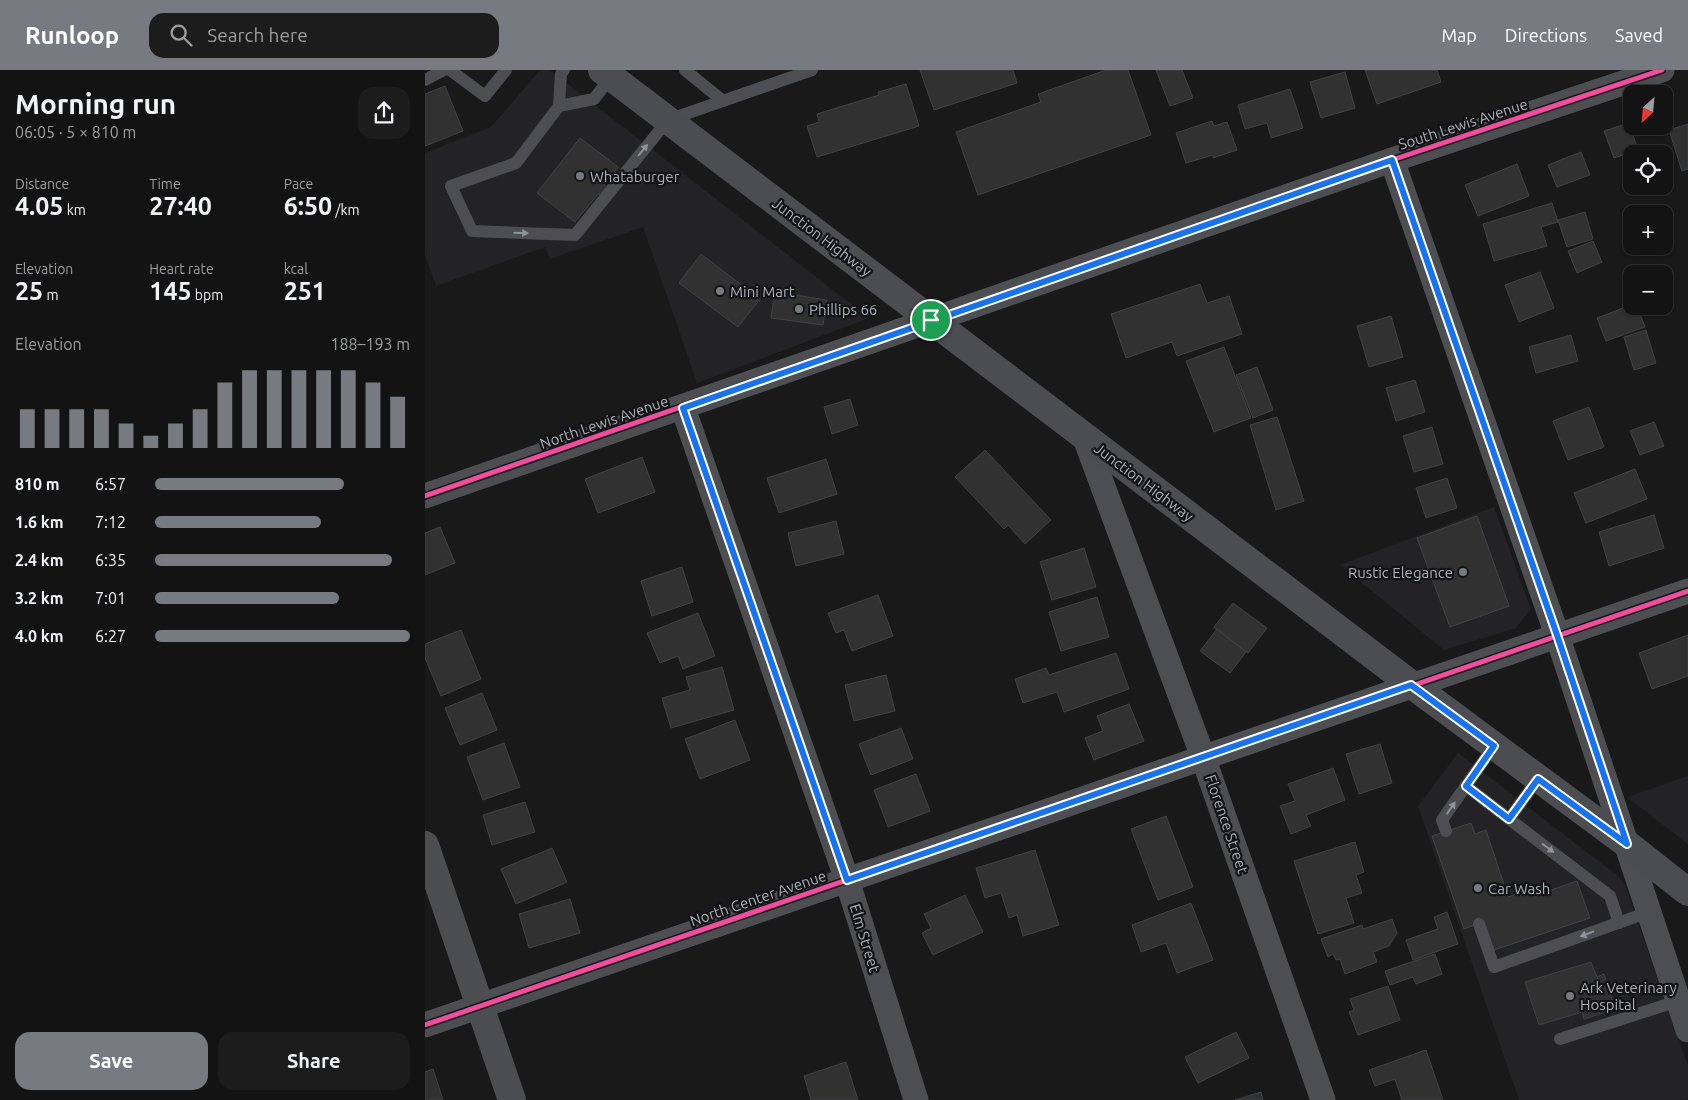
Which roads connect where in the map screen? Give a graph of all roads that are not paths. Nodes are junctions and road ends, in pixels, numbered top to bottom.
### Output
1 (444, 70) edge
2 (450, 70) edge
3 (505, 70) edge
4 (564, 70) edge
5 (685, 70) edge
6 (812, 70) edge
7 (1662, 70) edge
8 (607, 74) edge
9 (425, 80) edge
10 (723, 101) junction
11 (559, 106) junction
12 (668, 120) junction
13 (1392, 160) junction
14 (931, 320) junction
15 (683, 408) junction
16 (1085, 438) junction
17 (425, 496) edge
18 (1688, 591) edge
19 (1557, 635) junction
20 (1411, 685) junction
21 (1494, 746) junction
22 (1203, 757) junction
23 (1538, 779) junction
24 (1466, 786) junction
25 (1509, 819) junction
26 (1446, 831) dead end
27 (1627, 844) junction
28 (425, 845) edge
29 (847, 880) junction
30 (1688, 892) edge
31 (1649, 912) junction
32 (1619, 922) junction
33 (1479, 924) dead end
34 (1678, 1001) junction
35 (480, 1007) junction
36 (425, 1026) edge
37 (1688, 1028) edge
38 (1559, 1039) dead end
39 (512, 1100) edge
40 (916, 1100) edge
41 (1323, 1100) edge

1 - 9 lane
2 - 3 lane
4 - 11 lane
5 - 10 lane
6 - 10 lane
7 - 13 street, South Lewis Avenue
8 - 11 lane
8 - 12 main road, Junction Highway
10 - 12 lane
11 -> 12 lane
12 - 14 main road, Junction Highway
13 - 14 street, South Lewis Avenue
13 - 19 street
14 - 15 street, North Lewis Avenue
14 - 16 main road, Junction Highway
15 - 17 street, North Lewis Avenue
15 - 29 street, Elm Street
16 - 20 main road, Junction Highway
16 - 22 street, Florence Street
18 - 19 street, North Center Avenue
19 - 20 street, North Center Avenue
19 - 27 street
20 - 21 main road, Junction Highway
20 - 22 street, North Center Avenue
21 - 23 main road, Junction Highway
21 - 24 lane
22 - 29 street, North Center Avenue
22 - 41 street, Florence Street
23 - 25 lane
23 - 27 main road, Junction Highway
24 - 25 lane
26 -> 24 lane
25 -> 32 lane
27 - 30 main road, Junction Highway
27 - 31 street
28 - 35 main road
29 - 35 street, North Center Avenue
29 - 40 street, Elm Street
31 - 32 lane
31 - 34 street
32 -> 33 lane
34 - 37 street
34 - 38 lane
35 - 36 street, North Center Avenue
35 - 39 main road

